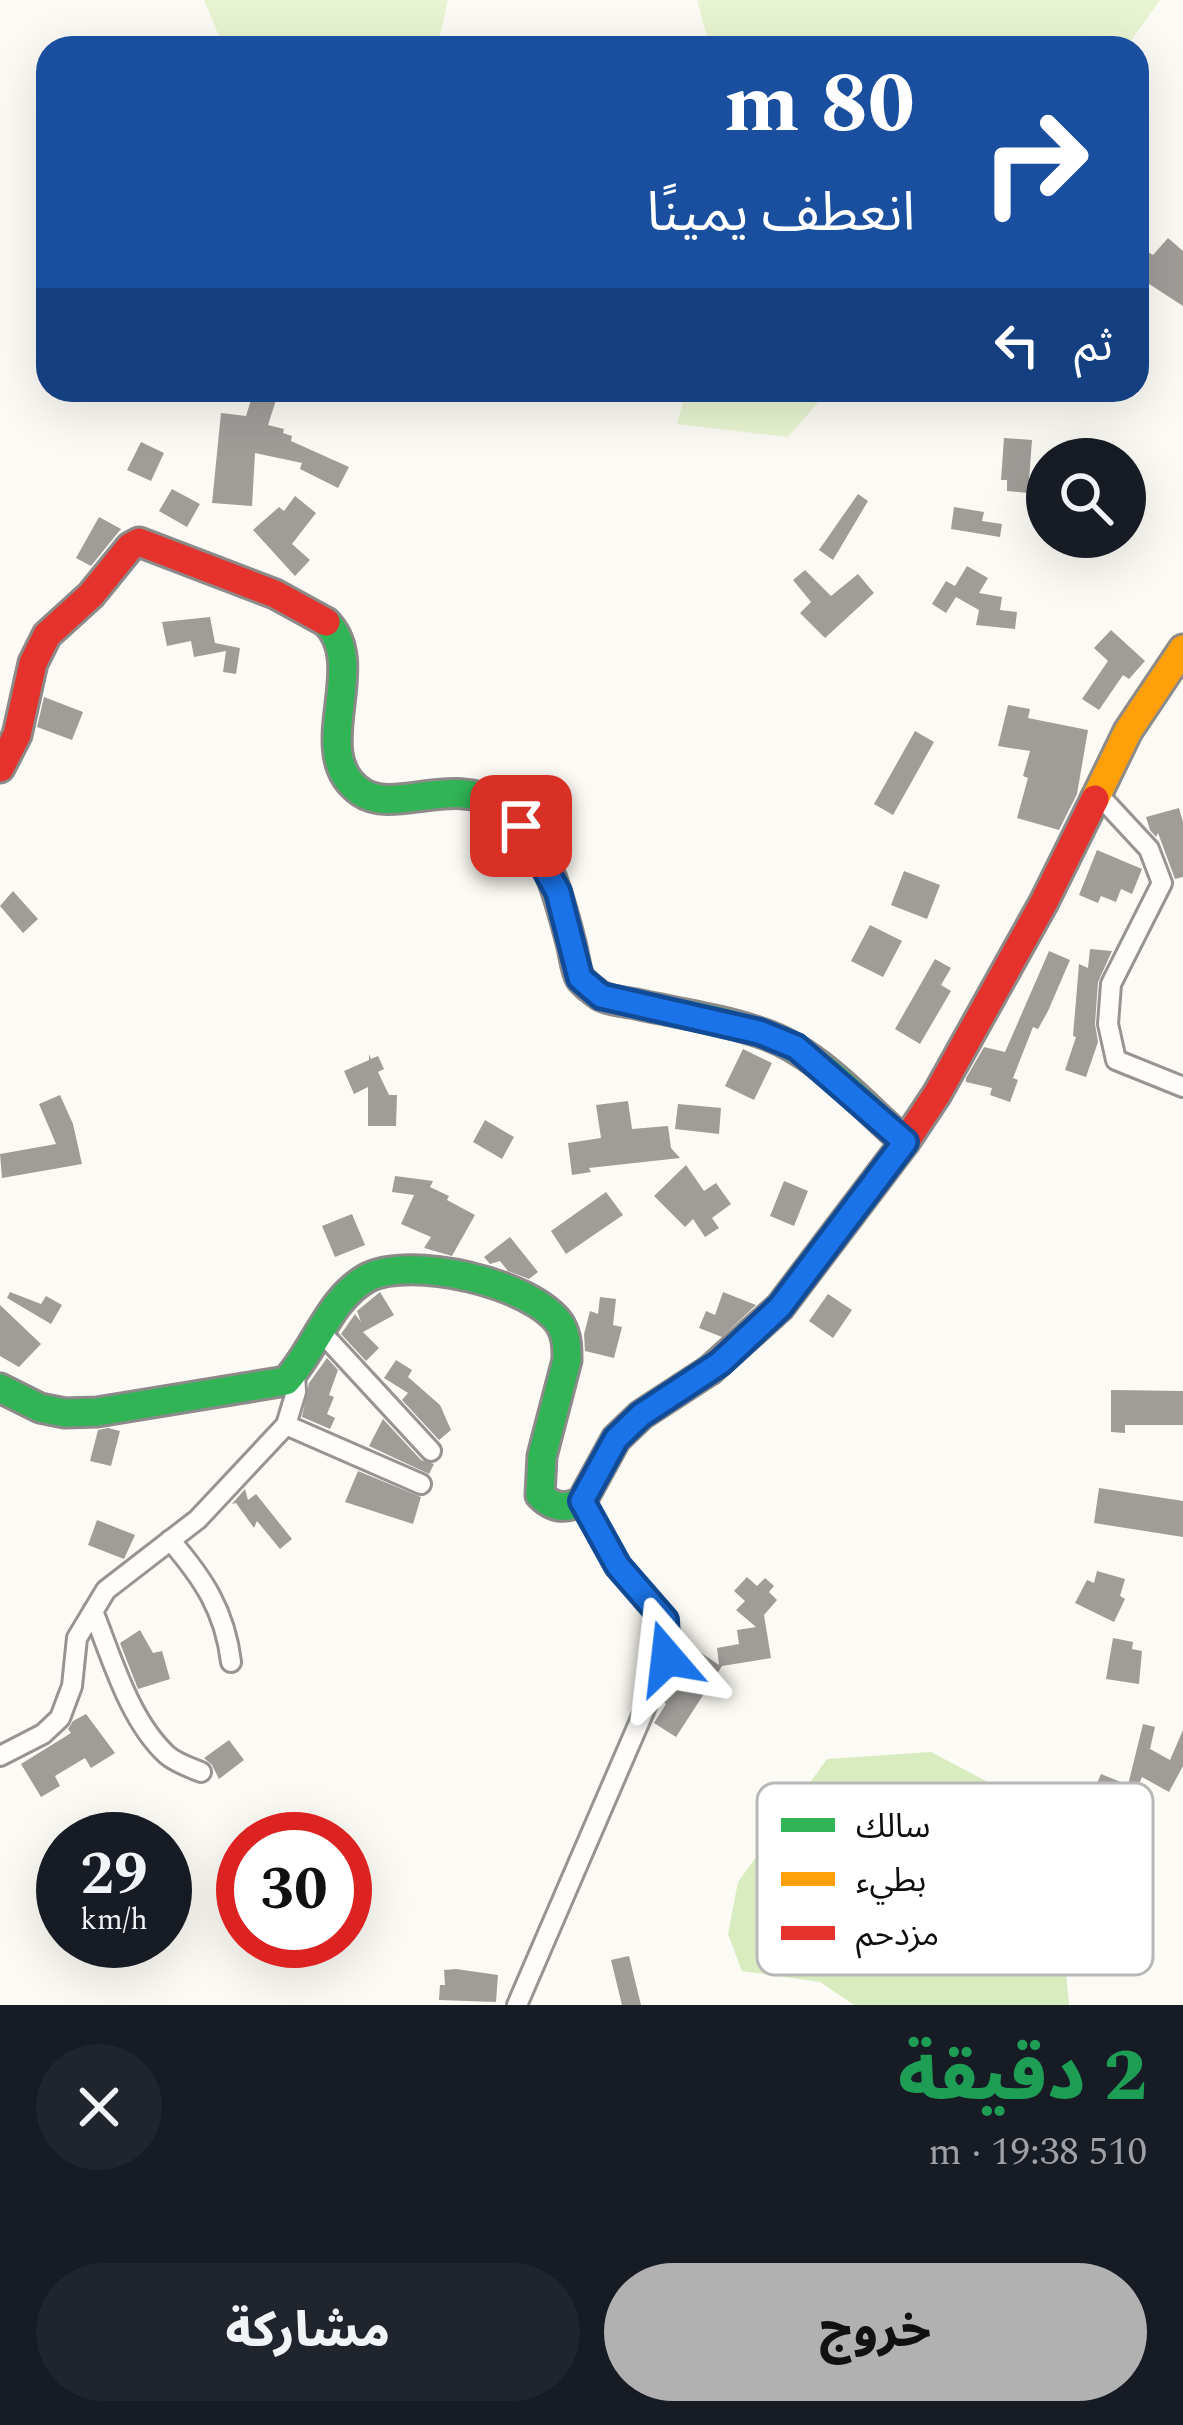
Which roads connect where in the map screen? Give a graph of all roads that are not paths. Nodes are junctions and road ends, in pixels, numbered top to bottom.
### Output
1 (1183, 649) edge
2 (0, 768) edge
3 (1096, 793) junction
4 (1183, 1087) edge
5 (905, 1142) junction
6 (322, 1333) junction
7 (295, 1373) junction
8 (0, 1388) edge
9 (286, 1425) junction
10 (431, 1450) dead end
11 (421, 1484) dead end
12 (582, 1501) junction
13 (170, 1540) junction
14 (93, 1612) junction
15 (231, 1662) dead end
16 (0, 1756) edge
17 (201, 1772) dead end
18 (517, 2005) edge

1 - 3 street
2 - 5 street
3 - 4 street
3 - 5 street
5 - 12 street
6 - 7 street
6 - 10 street
6 - 12 street
7 - 8 street
7 - 9 street
9 - 11 street
9 - 13 street
12 - 18 street
13 - 14 street
13 - 15 street
14 - 16 street
14 - 17 street

